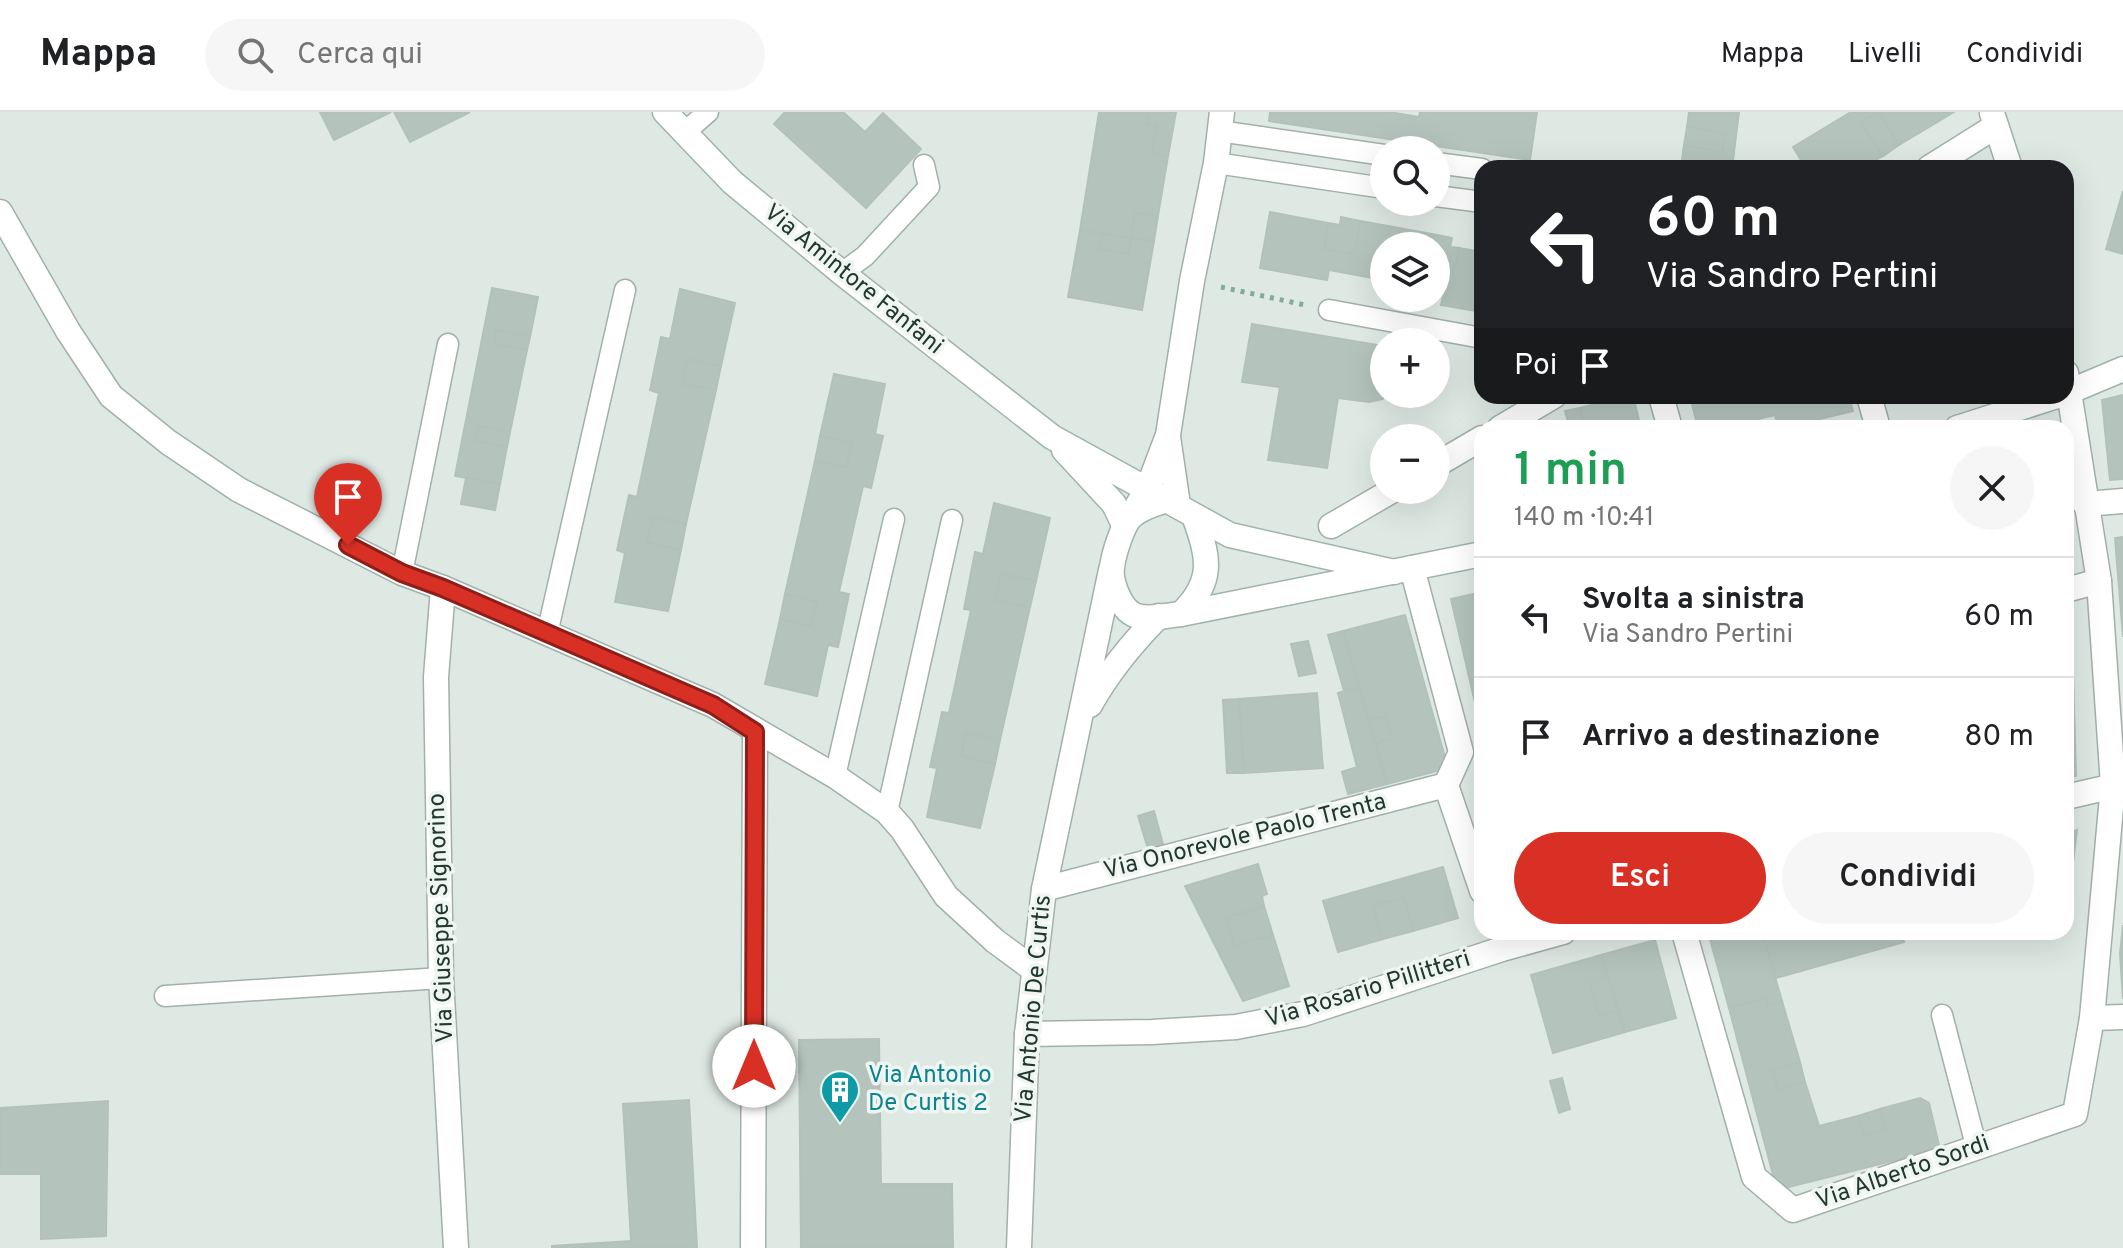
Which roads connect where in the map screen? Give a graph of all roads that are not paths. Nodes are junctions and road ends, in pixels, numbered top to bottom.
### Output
1 (665, 112) edge
2 (708, 112) edge
3 (1994, 119) edge
4 (1220, 121) edge
5 (685, 132) junction
6 (1370, 152) edge
7 (1940, 160) edge
8 (2007, 160) edge
9 (1216, 163) junction
10 (924, 165) dead end
11 (1450, 165) edge
12 (1474, 168) edge
13 (1370, 186) edge
14 (1450, 198) edge
15 (1474, 201) edge
16 (0, 212) edge
17 (842, 273) junction
18 (625, 290) dead end
19 (1329, 310) road end
20 (1474, 337) edge
21 (448, 344) dead end
22 (2123, 369) edge
23 (2074, 386) edge
24 (1538, 404) edge
25 (2023, 404) edge
26 (1513, 420) edge
27 (1979, 420) edge
28 (1168, 435) junction
29 (1052, 437) junction
30 (2074, 441) edge
31 (1474, 443) edge
32 (1450, 457) edge
33 (2123, 501) edge
34 (1172, 502) junction
35 (1370, 503) edge
36 (2085, 504) junction
37 (894, 519) dead end
38 (952, 520) dead end
39 (1128, 521) junction
40 (1331, 526) dead end
41 (1474, 556) edge
42 (1111, 570) junction
43 (1403, 570) junction
44 (402, 573) junction
45 (2099, 581) junction
46 (443, 588) junction
47 (2074, 588) edge
48 (1170, 615) junction
49 (547, 634) junction
50 (1080, 725) junction
51 (755, 732) junction
52 (835, 776) junction
53 (2118, 784) edge
54 (1446, 785) junction
55 (2074, 795) edge
56 (887, 812) junction
57 (1474, 867) edge
58 (1044, 889) junction
59 (1499, 940) edge
60 (1686, 940) edge
61 (1033, 969) junction
62 (441, 978) junction
63 (165, 996) dead end
64 (1942, 1015) dead end
65 (2123, 1017) edge
66 (2092, 1018) junction
67 (1027, 1034) junction
68 (1977, 1149) junction
69 (456, 1248) edge
70 (753, 1248) edge
71 (1019, 1248) edge

1 - 5 street, Via Amintore Fanfani
2 - 5 lane
3 - 7 street
3 - 8 street
4 - 6 lane
4 - 9 street
5 - 17 street, Via Amintore Fanfani
9 - 13 lane
9 - 28 street
10 - 17 lane
11 - 12 lane
14 - 15 lane
16 - 44 street
17 - 29 street, Via Amintore Fanfani
18 - 49 lane
19 - 20 lane
21 - 44 lane
22 - 23 street
24 - 26 street
25 - 27 street
28 - 34 street
28 - 34 street
29 - 34 street
29 - 39 street
30 - 36 street
31 - 32 street
33 - 36 street
34 - 39 street
34 - 43 street
34 - 48 street
35 - 40 street
36 - 45 street
37 - 52 lane
38 - 56 lane
39 - 42 street
41 - 43 street
42 - 48 street
42 - 50 street, Via Antonio De Curtis
43 - 48 street
43 - 54 street
44 - 46 street
45 - 47 street
45 - 53 street
46 - 49 street
46 - 62 street, Via Giuseppe Signorino
48 - 50 street
49 - 51 street
50 - 58 street, Via Antonio De Curtis
51 - 52 street
51 - 70 street
52 - 56 street
53 - 55 street
53 - 66 street
54 - 57 street
54 - 58 street, Via Onorevole Paolo Trenta
56 - 61 street
58 - 61 street, Via Antonio De Curtis
59 - 67 street, Via Rosario Pillitteri
60 - 68 street, Via Alberto Sordi
61 - 67 street, Via Antonio De Curtis
62 - 63 lane
62 - 69 street, Via Giuseppe Signorino
64 - 68 lane
65 - 66 street
66 - 68 street, Via Alberto Sordi
67 - 71 street, Via Antonio De Curtis

